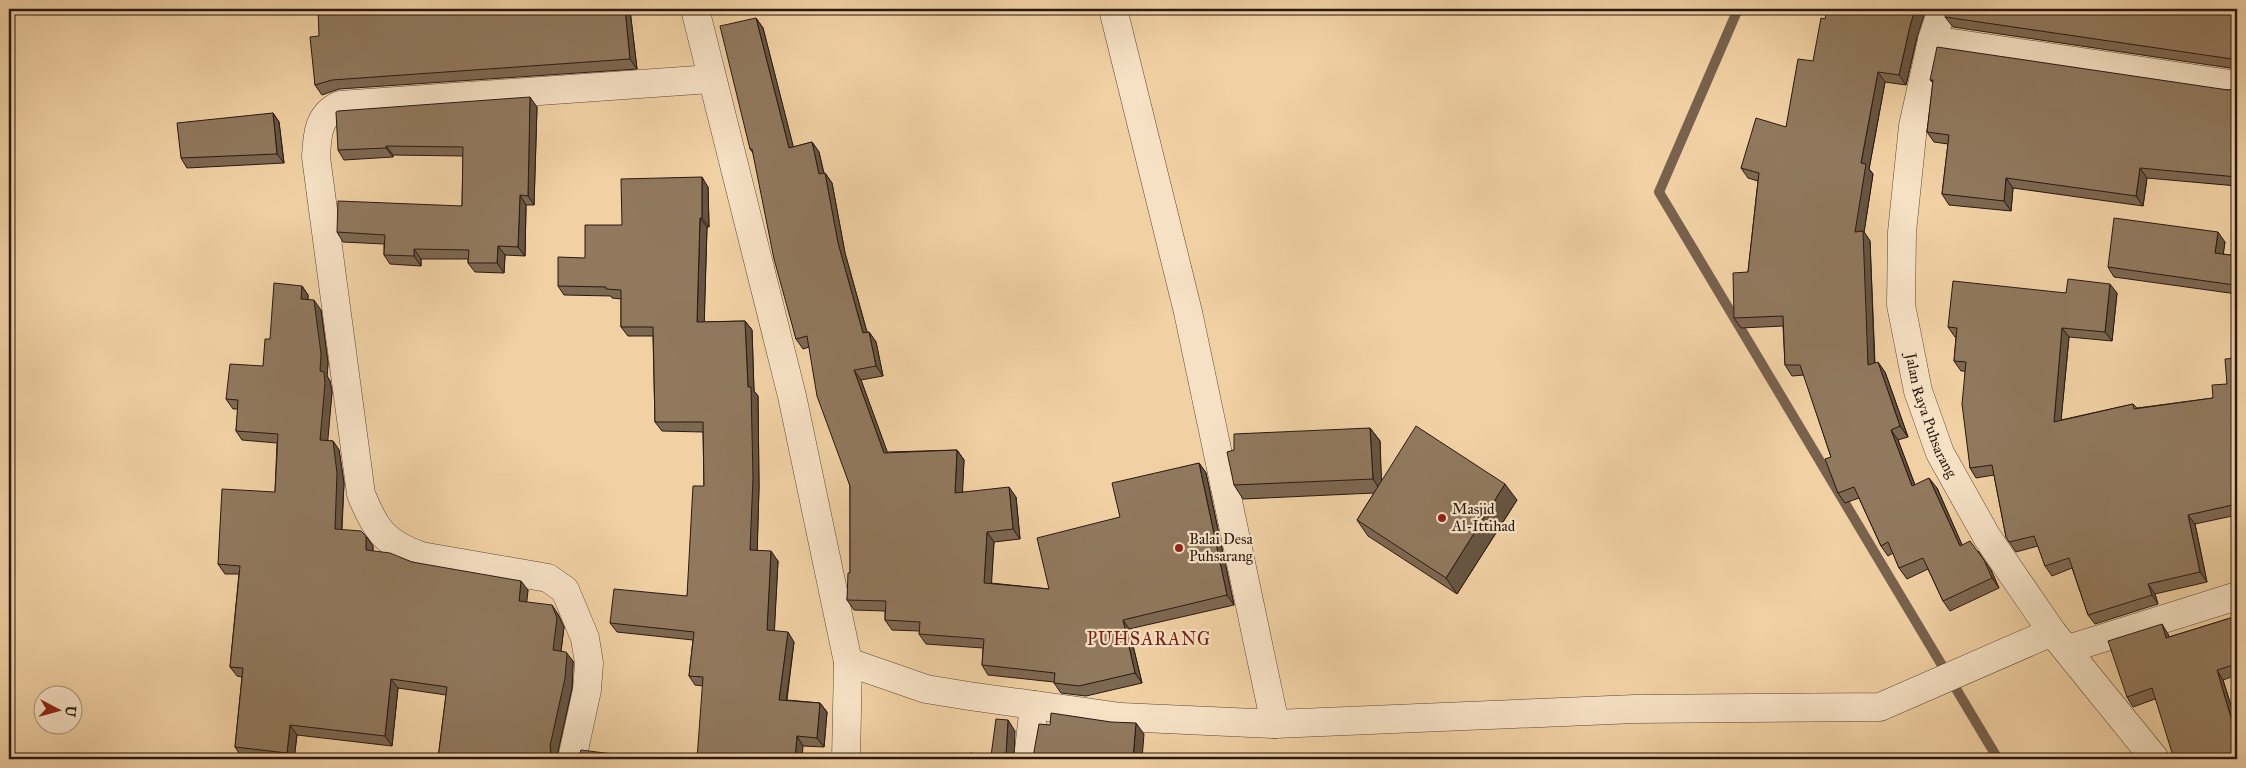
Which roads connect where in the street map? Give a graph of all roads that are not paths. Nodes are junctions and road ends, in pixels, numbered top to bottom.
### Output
1 (695, 9) edge
2 (1114, 9) edge
3 (1942, 9) edge
4 (1932, 40) junction
5 (711, 79) junction
6 (2237, 86) edge
7 (2237, 596) edge
8 (2060, 640) junction
9 (848, 662) junction
10 (1034, 705) junction
11 (1275, 724) junction
12 (572, 759) edge
13 (846, 759) edge
14 (1028, 759) edge
15 (2156, 759) edge

1 - 5 street
2 - 11 street
3 - 4 street, Jalan Raya Puhsarang
4 - 6 street
4 - 8 street, Jalan Raya Puhsarang
5 - 9 street
5 - 12 street
7 - 8 street
8 - 11 street
8 - 15 street, Jalan Raya Puhsarang
9 - 10 street
9 - 13 street
10 - 11 street
10 - 14 street

